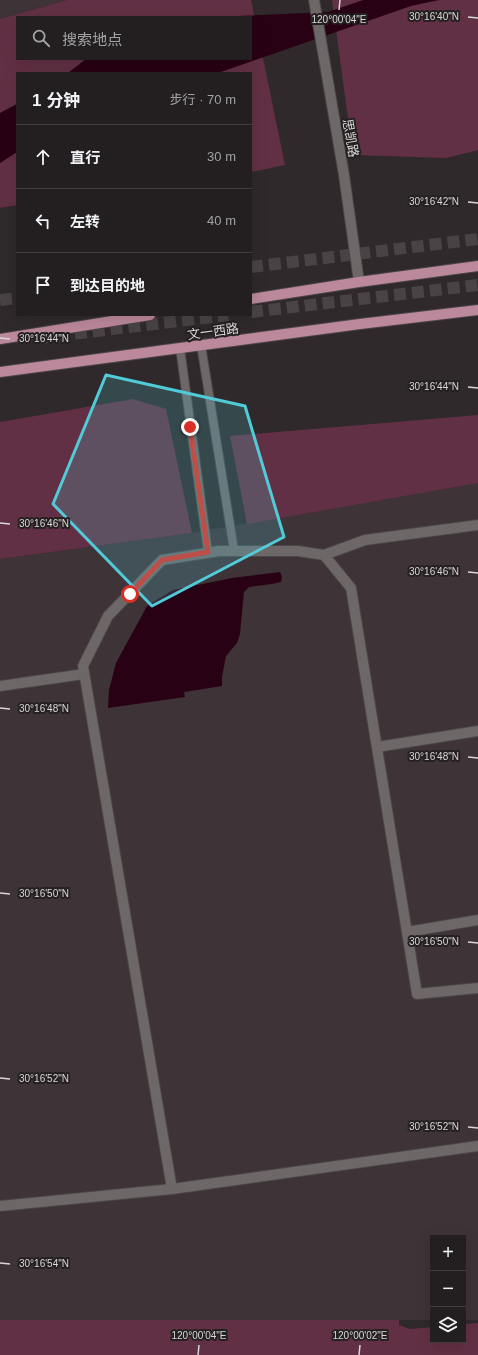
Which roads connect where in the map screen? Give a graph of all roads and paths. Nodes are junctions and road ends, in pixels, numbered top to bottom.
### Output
1 (314, 0) edge
2 (478, 266) edge
3 (359, 282) junction
4 (252, 299) edge
5 (478, 310) edge
6 (144, 316) edge
7 (0, 339) edge
8 (201, 345) junction
9 (180, 348) junction
10 (0, 372) edge
11 (478, 525) edge
12 (234, 550) junction
13 (208, 552) junction
14 (324, 555) junction
15 (84, 674) junction
16 (0, 686) edge
17 (478, 731) edge
18 (377, 747) junction
19 (478, 920) edge
20 (407, 932) junction
21 (478, 988) edge
22 (478, 1146) edge
23 (172, 1189) junction
24 (0, 1206) edge

1 - 3 street, 思凯路
2 - 3 main road
3 - 4 main road
5 - 8 main road, 文一西路
6 - 7 main road
8 - 9 main road, 文一西路
8 - 12 lane
9 - 10 main road, 文一西路
9 - 13 lane
11 - 14 street
12 - 13 street
12 - 14 street
13 - 15 street
14 - 18 street
15 - 16 street
15 - 23 street
17 - 18 street
18 - 20 street
19 - 20 street
20 - 21 street
22 - 23 street
23 - 24 street

